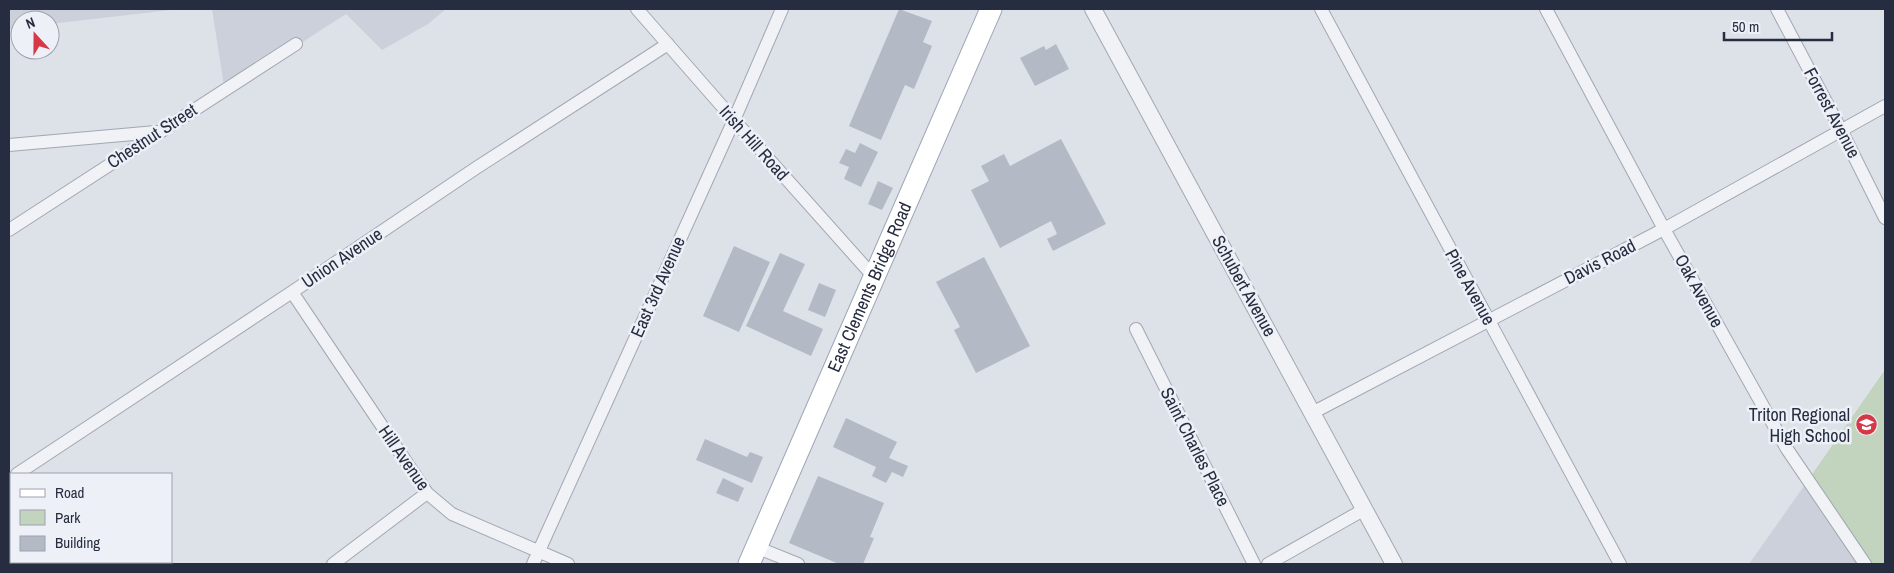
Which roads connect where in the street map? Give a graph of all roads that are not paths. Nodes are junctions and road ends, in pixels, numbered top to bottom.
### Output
1 (637, 9) edge
2 (782, 9) edge
3 (991, 9) edge
4 (1093, 9) edge
5 (1320, 9) edge
6 (1546, 9) edge
7 (1776, 9) edge
8 (296, 44) dead end
9 (668, 44) junction
10 (1885, 106) edge
11 (734, 120) junction
12 (1841, 130) junction
13 (158, 132) junction
14 (9, 145) edge
15 (1885, 218) edge
16 (1664, 229) junction
17 (9, 230) edge
18 (873, 276) junction
19 (292, 292) junction
20 (1489, 320) junction
21 (1136, 329) dead end
22 (1312, 413) junction
23 (19, 473) edge
24 (427, 493) junction
25 (1365, 509) junction
26 (539, 552) junction
27 (752, 556) edge
28 (333, 564) edge
29 (533, 564) edge
30 (568, 564) edge
31 (798, 564) edge
32 (1254, 564) edge
33 (1268, 564) edge
34 (1394, 564) edge
35 (1620, 564) edge
36 (1865, 564) edge

1 - 9 street, Irish Hill Road
2 - 11 street, East 3rd Avenue
3 - 18 main road, East Clements Bridge Road
4 - 22 street, Schubert Avenue
5 - 20 street, Pine Avenue
6 - 16 street, Oak Avenue
7 - 12 street, Forrest Avenue
8 - 13 street, Chestnut Street
9 - 11 street, Irish Hill Road
9 - 19 street, Union Avenue
10 - 12 street, Davis Road
11 - 18 street, Irish Hill Road
11 - 26 street, East 3rd Avenue
12 - 15 street, Forrest Avenue
12 - 16 street, Davis Road
13 - 14 street
13 - 17 street, Chestnut Street
16 - 20 street, Davis Road
16 - 36 street, Oak Avenue
18 - 27 main road, East Clements Bridge Road
19 - 23 street, Union Avenue
19 - 24 street, Hill Avenue
20 - 22 street, Davis Road
20 - 35 street, Pine Avenue
21 - 32 street, Saint Charles Place
22 - 25 street, Schubert Avenue
24 - 26 street, Hill Avenue
24 - 28 street
25 - 33 street
25 - 34 street, Schubert Avenue
26 - 29 street, East 3rd Avenue
26 - 30 street, Hill Avenue
27 - 31 street

